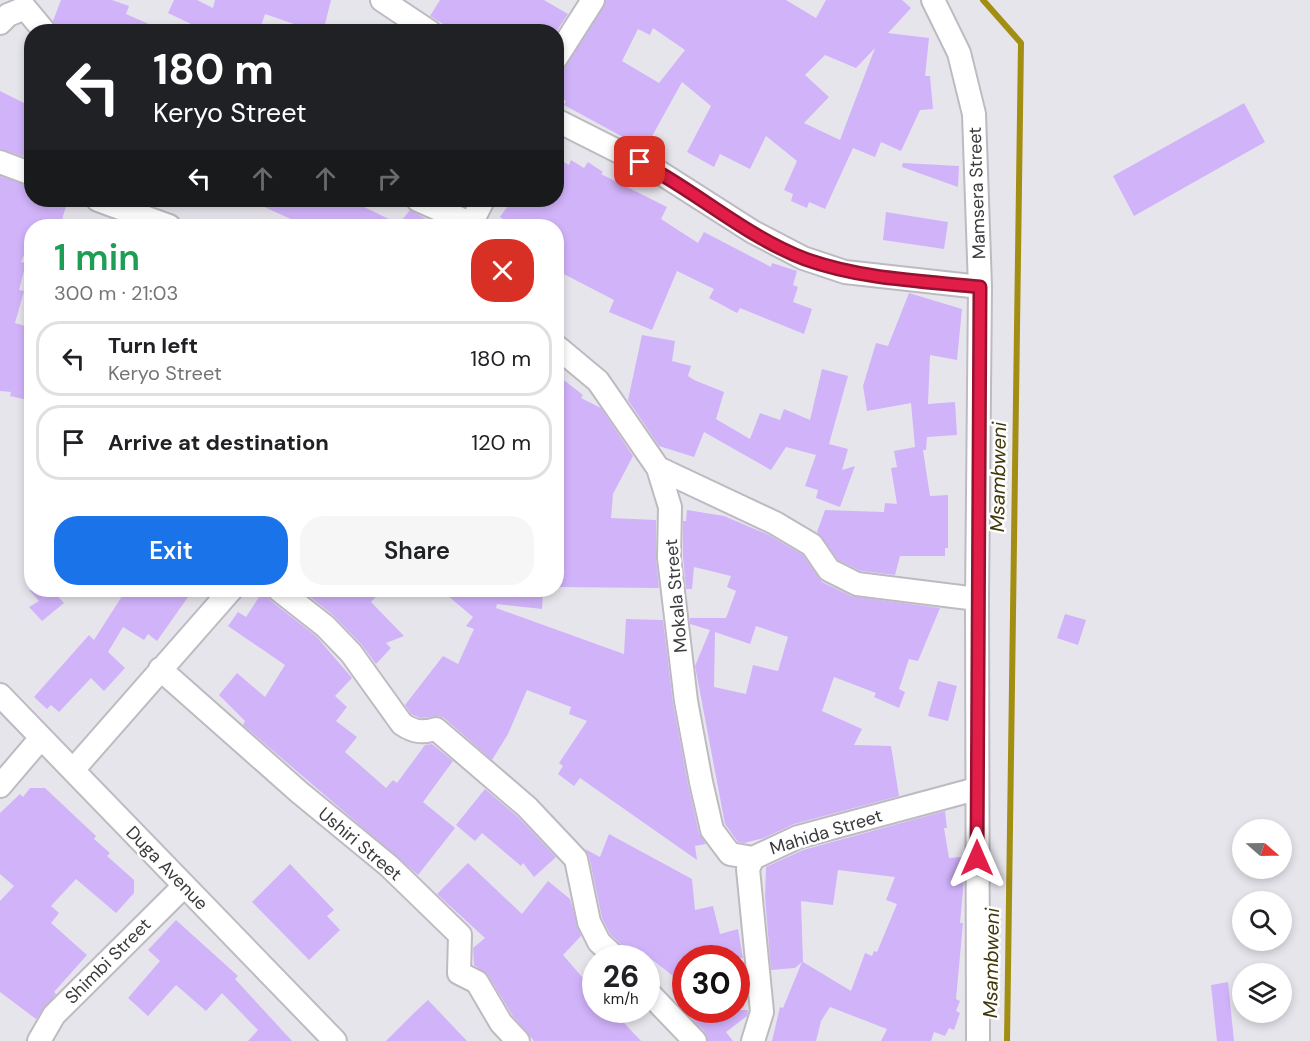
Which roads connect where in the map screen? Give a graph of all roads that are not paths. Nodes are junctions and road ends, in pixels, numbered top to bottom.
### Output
1 (382, 0) edge
2 (593, 0) edge
3 (933, 0) edge
4 (0, 23) edge
5 (39, 24) edge
6 (418, 24) edge
7 (564, 45) edge
8 (564, 124) edge
9 (0, 162) edge
10 (24, 171) edge
11 (117, 207) edge
12 (433, 207) edge
13 (150, 219) edge
14 (458, 219) edge
15 (980, 287) junction
16 (564, 353) edge
17 (658, 468) junction
18 (225, 597) edge
19 (288, 597) edge
20 (977, 599) junction
21 (160, 669) junction
22 (0, 695) edge
23 (41, 738) junction
24 (73, 770) junction
25 (0, 786) edge
26 (976, 789) junction
27 (753, 858) junction
28 (184, 886) junction
29 (601, 945) edge
30 (660, 1005) edge
31 (39, 1041) edge
32 (335, 1041) edge
33 (518, 1041) edge
34 (695, 1041) edge
35 (753, 1041) edge
36 (978, 1041) edge

1 - 6 street
2 - 7 street
3 - 15 street, Mamsera Street
4 - 5 street
8 - 15 street
9 - 10 street
11 - 13 street
12 - 14 street
15 - 20 street, Mamsera Street
16 - 17 street, Mokala Street
17 - 20 street
17 - 27 street, Mokala Street
18 - 21 street
19 - 29 street
20 - 26 street, Mamsera Street
21 - 24 street
21 - 33 street, Ushiri Street
22 - 23 street, Duga Avenue
23 - 24 street, Duga Avenue
23 - 25 street
24 - 28 street, Duga Avenue
26 - 27 street, Mahida Street
26 - 36 street, Mamsera Street
27 - 35 street, Mahida Street
28 - 31 street, Shimbi Street
28 - 32 street, Duga Avenue
30 - 34 street

